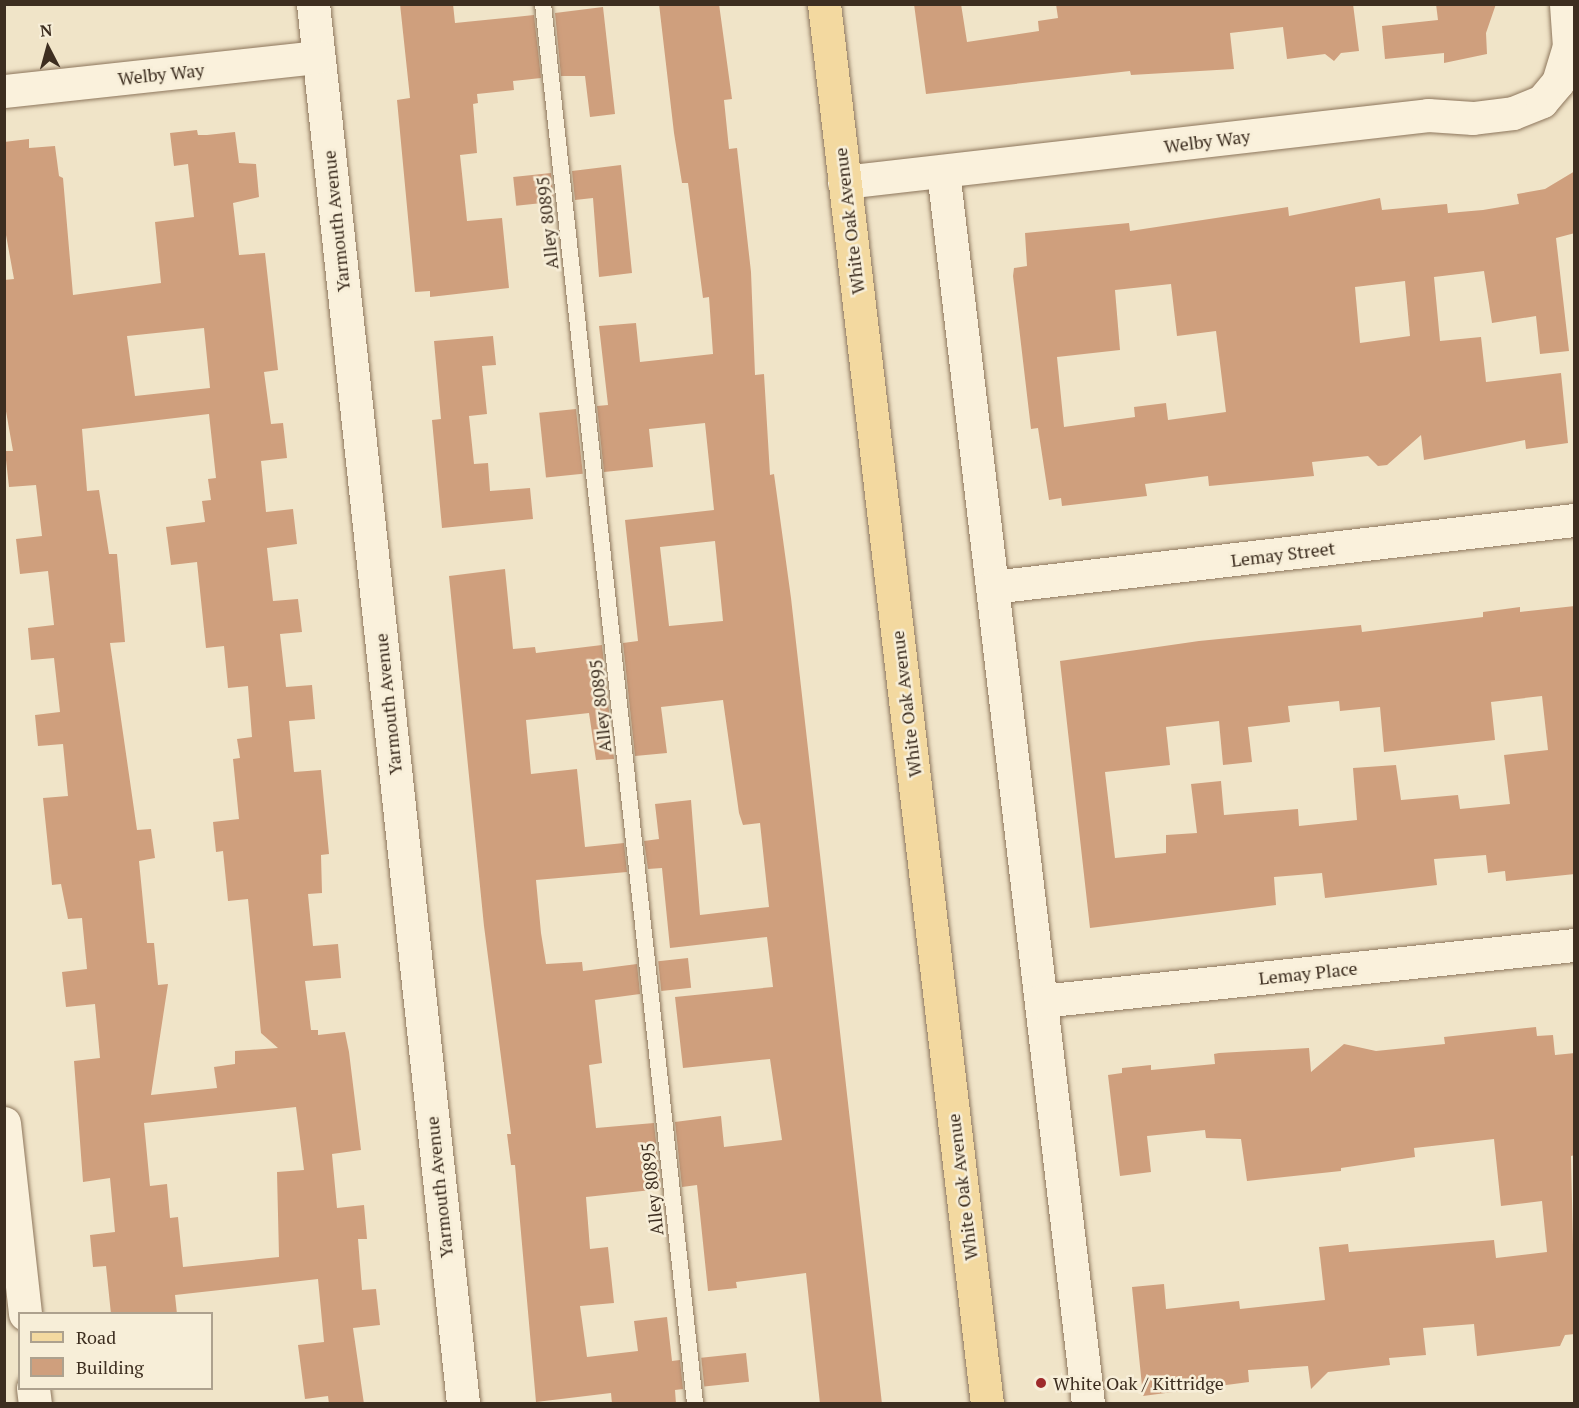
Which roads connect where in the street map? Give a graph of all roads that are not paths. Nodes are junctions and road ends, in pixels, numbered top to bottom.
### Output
1 (313, 4) edge
2 (543, 4) edge
3 (824, 4) edge
4 (1566, 4) edge
5 (318, 57) junction
6 (4, 91) edge
7 (943, 171) junction
8 (844, 182) junction
9 (1575, 520) edge
10 (992, 587) junction
11 (1575, 945) edge
12 (1041, 1001) junction
13 (4, 1123) edge
14 (25, 1312) edge
15 (462, 1404) edge
16 (694, 1404) edge
17 (987, 1404) edge
18 (1088, 1404) edge

1 - 5 street, Yarmouth Avenue
2 - 16 lane, Alley 80895
3 - 8 main road, White Oak Avenue
4 - 7 street, Welby Way
5 - 6 street, Welby Way
5 - 15 street, Yarmouth Avenue
7 - 8 street, Welby Way
7 - 10 street
8 - 17 main road, White Oak Avenue
9 - 10 street, Lemay Street
10 - 12 street
11 - 12 street, Lemay Place
12 - 18 street
13 - 14 street

